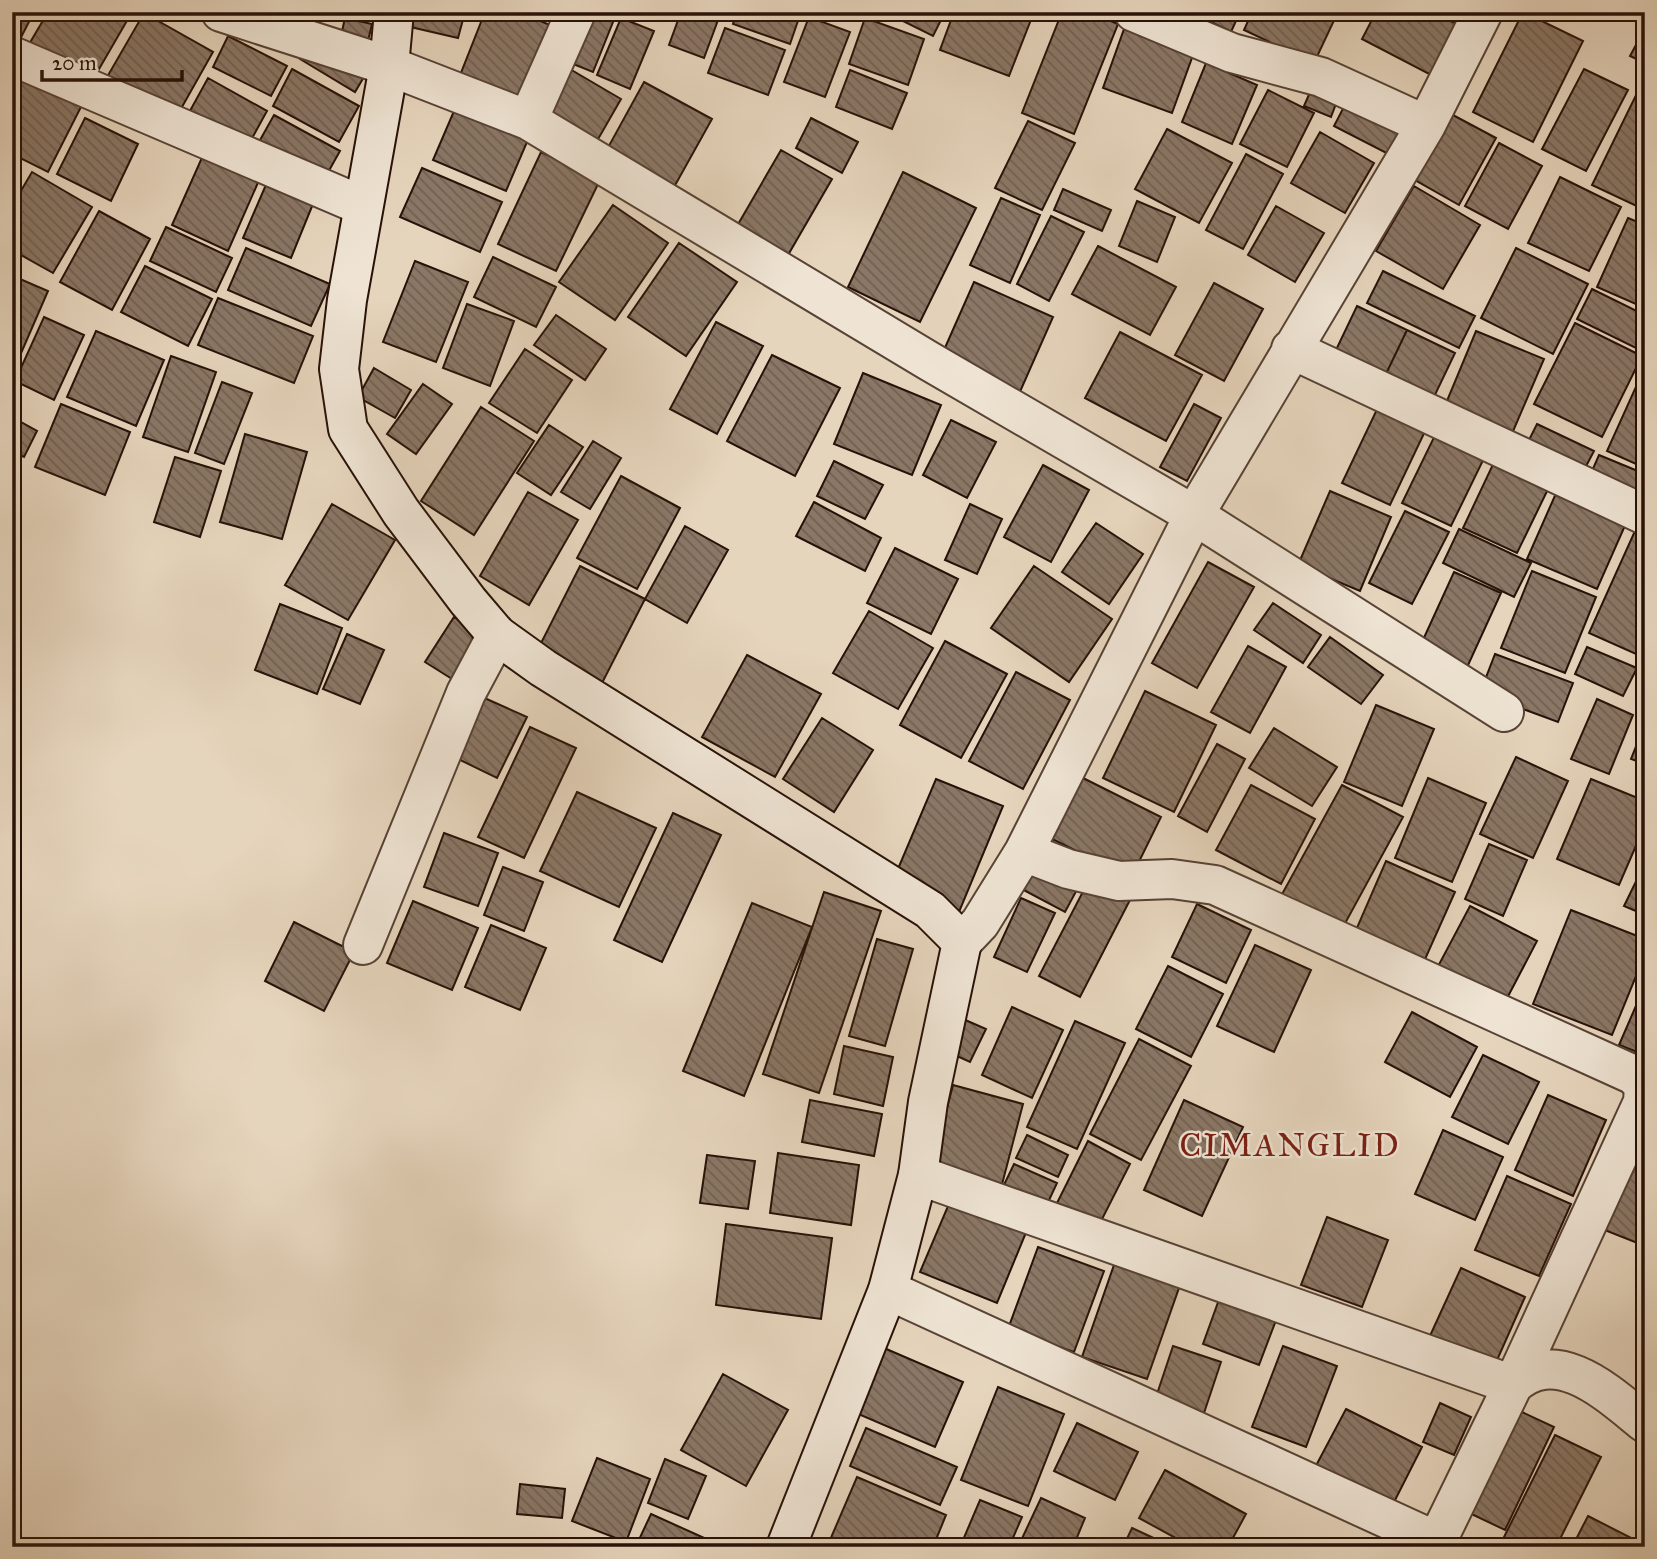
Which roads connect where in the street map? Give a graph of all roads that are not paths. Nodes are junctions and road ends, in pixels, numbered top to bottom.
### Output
1 (221, 12) edge
2 (394, 12) edge
3 (576, 12) edge
4 (1134, 12) edge
5 (1483, 12) edge
6 (12, 56) edge
7 (389, 66) junction
8 (528, 120) junction
9 (1426, 125) junction
10 (363, 206) junction
11 (1291, 349) junction
12 (1194, 515) junction
13 (1645, 515) edge
14 (497, 635) junction
15 (1504, 712) dead end
16 (1024, 852) junction
17 (962, 942) junction
18 (363, 945) dead end
19 (920, 1160) junction
20 (888, 1290) junction
21 (1513, 1385) junction
22 (1645, 1423) edge
23 (1435, 1544) edge
24 (786, 1547) edge

1 - 7 street
2 - 7 street
3 - 8 street
4 - 9 street
5 - 9 street
6 - 10 street
7 - 8 street
7 - 10 street
8 - 12 street
9 - 11 street
10 - 14 street
11 - 12 street
11 - 13 street
12 - 15 street
12 - 16 street
14 - 17 street
14 - 18 street
16 - 17 street
16 - 21 street
17 - 19 street
19 - 20 street
19 - 21 street
20 - 23 street
20 - 24 street
21 - 22 street
21 - 23 street

